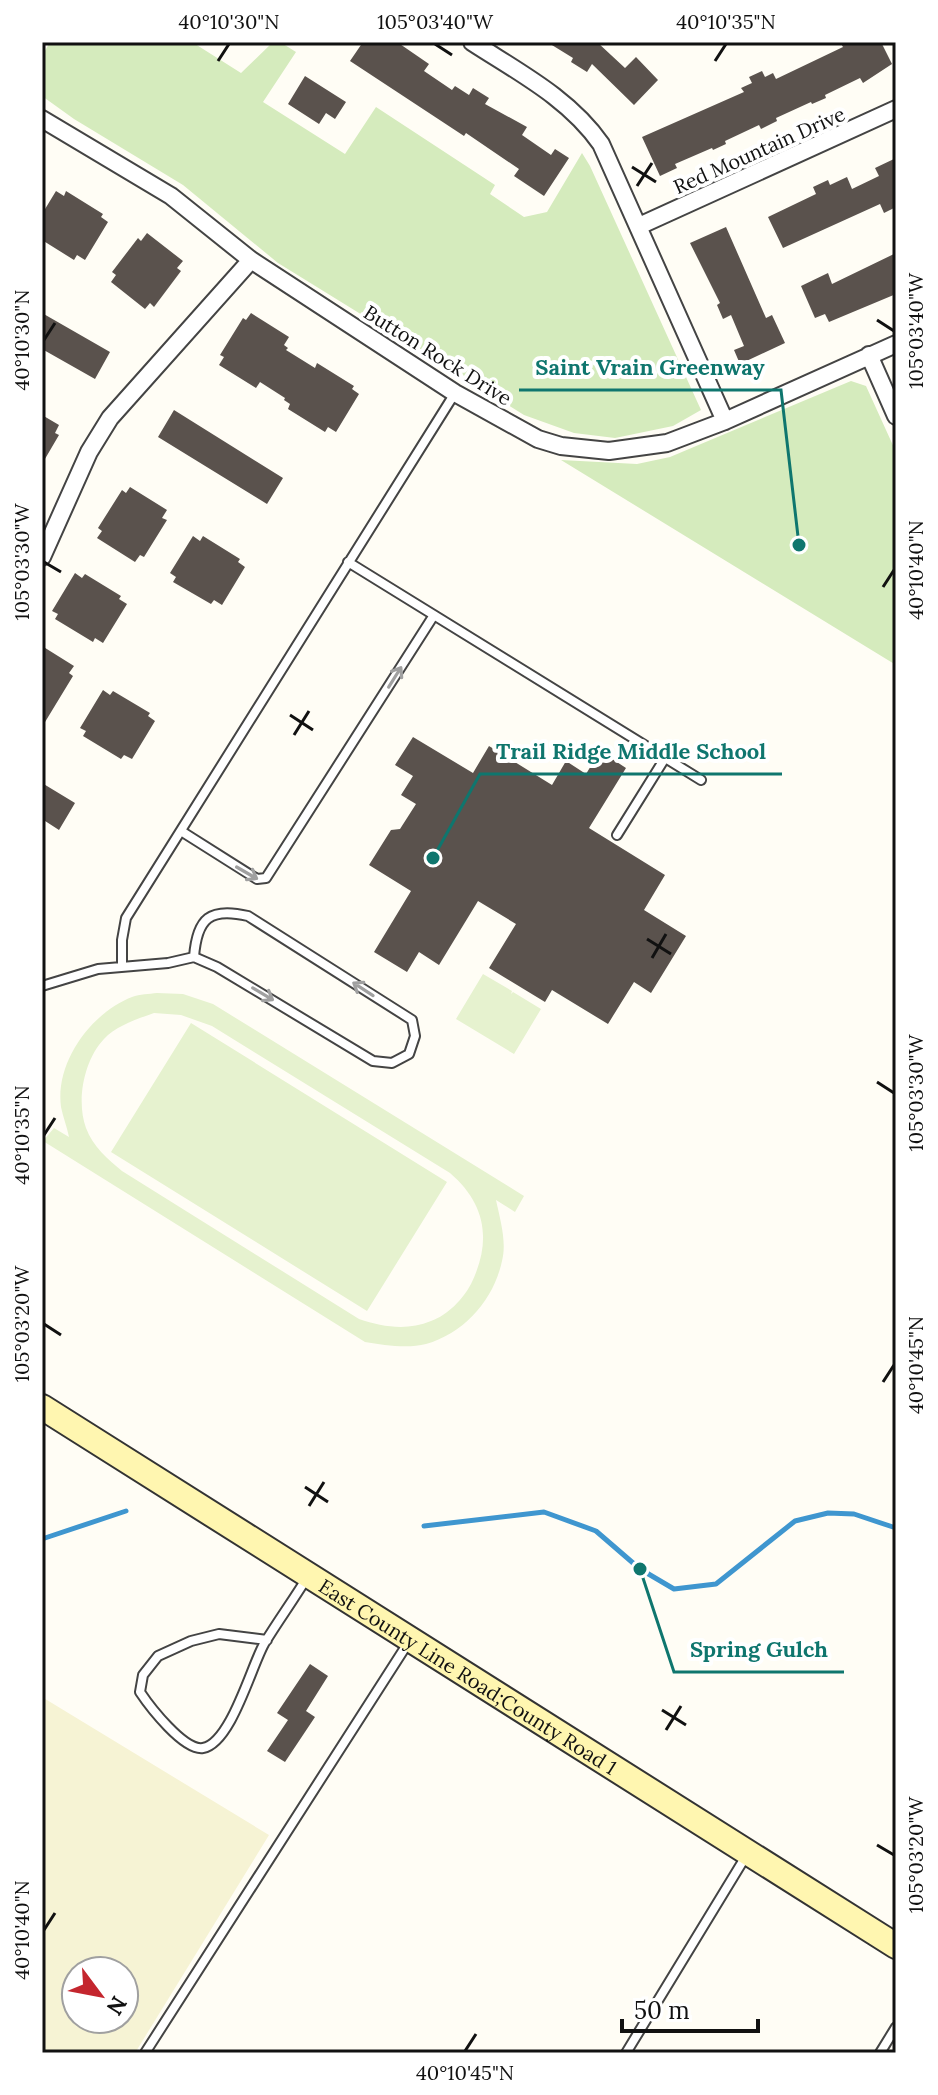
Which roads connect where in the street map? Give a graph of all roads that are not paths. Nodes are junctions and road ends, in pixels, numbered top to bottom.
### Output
1 (472, 42) edge
2 (896, 109) edge
3 (42, 119) edge
4 (639, 226) junction
5 (251, 260) junction
6 (896, 344) edge
7 (869, 355) junction
8 (455, 393) junction
9 (896, 416) edge
10 (725, 421) junction
11 (42, 557) edge
12 (348, 562) junction
13 (434, 615) junction
14 (665, 758) junction
15 (701, 780) dead end
16 (181, 831) junction
17 (617, 835) dead end
18 (194, 957) junction
19 (122, 965) junction
20 (42, 986) edge
21 (42, 1407) edge
22 (309, 1576) junction
23 (267, 1640) junction
24 (411, 1640) junction
25 (748, 1852) junction
26 (896, 1946) edge
27 (896, 2027) edge
28 (145, 2053) edge
29 (626, 2053) edge
30 (880, 2053) edge

1 - 4 street
2 - 4 street, Red Mountain Drive
3 - 5 street, Button Rock Drive
4 - 10 street
5 - 8 street, Button Rock Drive
5 - 11 street
6 - 7 street, Button Rock Drive
7 - 9 street
7 - 10 street, Button Rock Drive
8 - 10 street, Button Rock Drive
8 - 12 lane
12 - 13 lane
12 - 16 lane
13 - 14 lane
16 -> 13 lane
14 - 15 lane
14 - 17 lane
16 - 19 lane
18 -> 18 lane
18 - 19 lane
19 - 20 lane
21 - 22 main road, East County Line Road;County Road 1
22 - 23 lane
22 - 24 main road, East County Line Road;County Road 1
23 - 23 lane
24 - 25 main road, East County Line Road;County Road 1
24 - 28 lane
25 - 26 main road, East County Line Road;County Road 1
25 - 29 lane
27 - 30 lane

